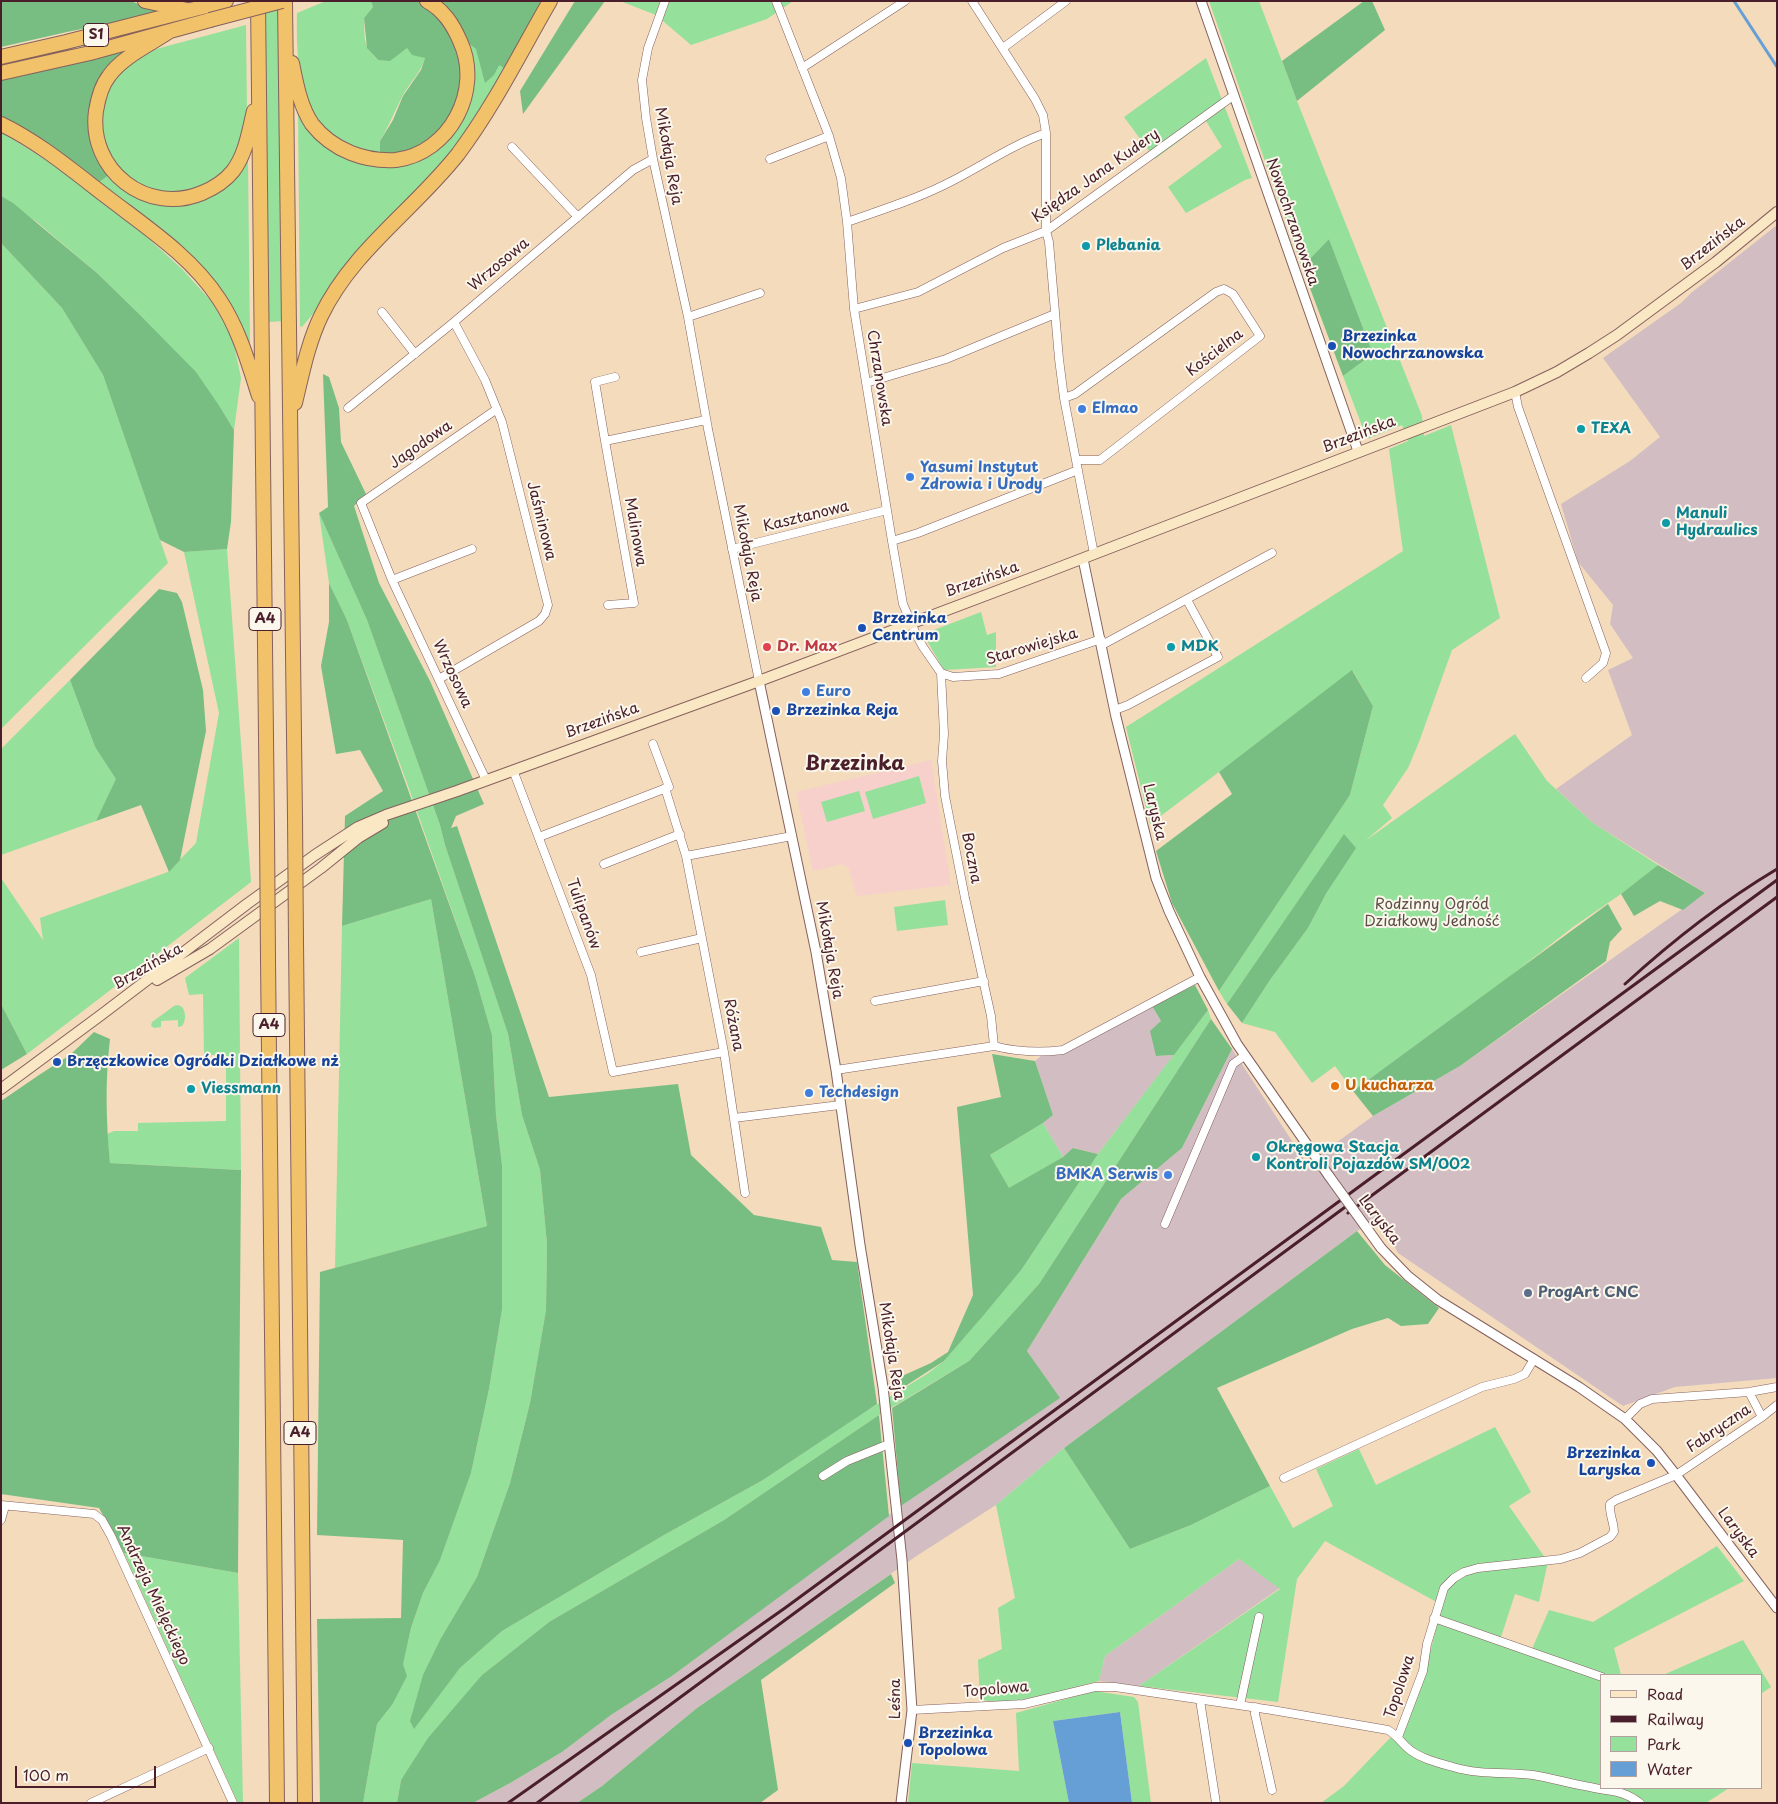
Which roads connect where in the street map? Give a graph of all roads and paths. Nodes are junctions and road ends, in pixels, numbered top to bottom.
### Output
1 (145, 1) edge
2 (226, 1) edge
3 (258, 1) edge
4 (284, 1) edge
5 (427, 1) edge
6 (550, 1) edge
7 (665, 1) edge
8 (776, 1) edge
9 (904, 1) edge
10 (972, 1) edge
11 (1066, 1) edge
12 (1201, 1) edge
13 (190, 11) junction
14 (170, 31) junction
15 (285, 31) junction
16 (1003, 48) junction
17 (1, 57) edge
18 (802, 68) junction
19 (1, 73) edge
20 (259, 93) junction
21 (1233, 96) junction
22 (1, 124) edge
23 (1046, 133) junction
24 (829, 136) junction
25 (512, 147) dead end
26 (653, 159) junction
27 (770, 159) dead end
28 (1777, 212) edge
29 (578, 217) junction
30 (847, 222) junction
31 (1046, 231) junction
32 (760, 294) dead end
33 (854, 310) junction
34 (382, 312) dead end
35 (1055, 314) junction
36 (688, 318) junction
37 (454, 322) junction
38 (415, 354) junction
39 (615, 377) dead end
40 (866, 383) junction
41 (1514, 392) junction
42 (1064, 398) junction
43 (348, 408) dead end
44 (497, 409) junction
45 (263, 410) junction
46 (706, 420) junction
47 (291, 421) junction
48 (605, 441) junction
49 (1358, 451) junction
50 (1076, 460) junction
51 (1078, 470) junction
52 (361, 503) joint
53 (887, 510) junction
54 (892, 541) junction
55 (472, 549) dead end
56 (732, 549) junction
57 (1272, 553) dead end
58 (1094, 554) junction
59 (1083, 558) junction
60 (392, 580) junction
61 (1187, 600) junction
62 (608, 605) dead end
63 (910, 623) junction
64 (1101, 642) junction
65 (941, 674) junction
66 (1586, 678) dead end
67 (439, 680) junction
68 (759, 680) junction
69 (1115, 710) junction
70 (653, 744) dead end
71 (513, 770) junction
72 (486, 780) junction
73 (667, 788) junction
74 (402, 812) junction
75 (680, 834) junction
76 (792, 836) junction
77 (539, 837) junction
78 (686, 856) junction
79 (604, 864) dead end
80 (702, 938) junction
81 (640, 952) dead end
82 (1200, 978) junction
83 (984, 981) junction
84 (875, 1001) dead end
85 (115, 1004) junction
86 (994, 1046) junction
87 (724, 1052) junction
88 (1244, 1056) junction
89 (836, 1070) junction
90 (1, 1089) edge
91 (840, 1105) junction
92 (734, 1118) junction
93 (745, 1193) dead end
94 (1165, 1224) dead end
95 (1534, 1359) junction
96 (1777, 1387) edge
97 (1749, 1392) junction
98 (1777, 1405) edge
99 (1762, 1417) junction
100 (1625, 1420) junction
101 (889, 1444) junction
102 (1676, 1474) junction
103 (823, 1476) dead end
104 (1284, 1478) dead end
105 (3, 1506) edge
106 (1, 1520) edge
107 (904, 1594) joint
108 (1777, 1608) edge
109 (1259, 1617) dead end
110 (1434, 1618) junction
111 (1600, 1676) edge
112 (1200, 1700) junction
113 (1240, 1705) junction
114 (1255, 1708) junction
115 (912, 1710) junction
116 (1398, 1736) junction
117 (209, 1748) junction
118 (1600, 1788) edge
119 (1603, 1789) edge
120 (1272, 1790) dead end
121 (91, 1803) edge
122 (233, 1803) edge
123 (277, 1803) edge
124 (305, 1803) edge
125 (901, 1803) edge
126 (1216, 1803) edge
127 (1640, 1803) edge

1 - 13 highway
2 - 13 highway, S1
3 - 20 highway, A4
4 - 14 highway, S1, bridge
4 - 15 highway, A4
5 - 15 highway
6 - 47 highway
7 - 26 street, Mikołaja Reja
8 - 18 street, Chrzanowska
9 - 18 street
10 - 16 street
11 - 16 street
12 - 21 street, Nowochrzanowska
13 - 17 highway, S1
14 - 19 highway, S1
14 - 20 highway
15 - 47 highway, A4
16 - 23 street
18 - 24 street, Chrzanowska
20 - 45 highway, A4
21 - 31 street, Księdza Jana Kudery
21 - 49 street, Nowochrzanowska
22 - 45 highway
23 - 30 street
23 - 31 street
24 - 27 street
24 - 30 street, Chrzanowska
25 - 29 street
26 - 29 street, Wrzosowa
26 - 36 street, Mikołaja Reja
28 - 41 main road, Brzezińska
29 - 37 street, Wrzosowa
30 - 33 street, Chrzanowska
31 - 33 street, Księdza Jana Kudery
31 - 35 street
32 - 36 street
33 - 40 street, Chrzanowska
34 - 38 street
35 - 40 street
35 - 42 street
36 - 46 street, Mikołaja Reja
37 - 38 street, Wrzosowa
37 - 44 street, Jaśminowa
38 - 43 street, Wrzosowa
39 - 48 street, Malinowa
40 - 53 street, Chrzanowska
41 - 49 main road, Brzezińska
41 - 66 street
42 - 50 street
42 - 50 street, Kościelna
44 - 52 street, Jagodowa
44 - 67 street, Jaśminowa
45 - 123 highway, A4, bridge
46 - 48 street
46 - 56 street, Mikołaja Reja
47 - 124 highway, A4, bridge
48 - 62 street, Malinowa
49 - 58 main road, Brzezińska
50 - 51 street
51 - 54 street
51 - 58 street
52 - 60 street, Wrzosowa
53 - 54 street, Chrzanowska
53 - 56 street, Kasztanowa
54 - 63 street, Chrzanowska
55 - 60 street
56 - 68 street, Mikołaja Reja
57 - 61 street
58 - 59 main road, Brzezińska
59 - 63 main road, Brzezińska
59 - 64 street, Laryska
60 - 67 street, Wrzosowa
61 - 64 street
61 - 69 street
63 - 65 street
63 - 68 main road, Brzezińska
64 - 65 street, Starowiejska
64 - 69 street, Laryska
65 - 83 street, Boczna
67 - 72 street, Wrzosowa
68 - 71 main road, Brzezińska
68 - 76 street, Mikołaja Reja
69 - 82 street, Laryska
70 - 73 street, Różana
71 - 72 main road, Brzezińska
71 - 77 street, Tulipanów
72 - 74 main road, Brzezińska
73 - 75 street, Różana
73 - 77 street
74 - 85 main road, Brzezińska
74 - 85 main road, Brzezińska
75 - 78 street, Różana
75 - 79 street
76 - 78 street
76 - 89 street, Mikołaja Reja
77 - 87 street, Tulipanów
78 - 80 street, Różana
80 - 81 street
80 - 87 street, Różana
82 - 86 street
82 - 88 street, Laryska
83 - 84 street
83 - 86 street, Boczna
85 - 90 main road
86 - 89 street
87 - 92 street, Różana
88 - 94 street
88 - 95 street, Laryska, bridge
89 - 91 street, Mikołaja Reja
91 - 92 street
91 - 101 street, Mikołaja Reja
92 - 93 street, Różana
95 - 100 street, Laryska
95 - 104 street
96 - 97 street
97 - 99 street
97 - 100 street
98 - 99 street, Fabryczna
99 - 102 street, Fabryczna
100 - 102 street, Laryska
101 - 103 street
101 - 107 street, Mikołaja Reja
102 - 108 street, Laryska
102 - 110 street
105 - 106 street
105 - 117 street, Andrzeja Mielęckiego
107 - 115 street, Leśna
109 - 113 street
110 - 111 street
110 - 116 street, Topolowa
112 - 113 street, Topolowa
112 - 115 street, Topolowa
112 - 126 street
113 - 114 street, Topolowa
114 - 116 street, Topolowa
114 - 120 street
115 - 125 street, Leśna
116 - 118 street
117 - 121 street
117 - 122 street, Andrzeja Mielęckiego
119 - 127 street

